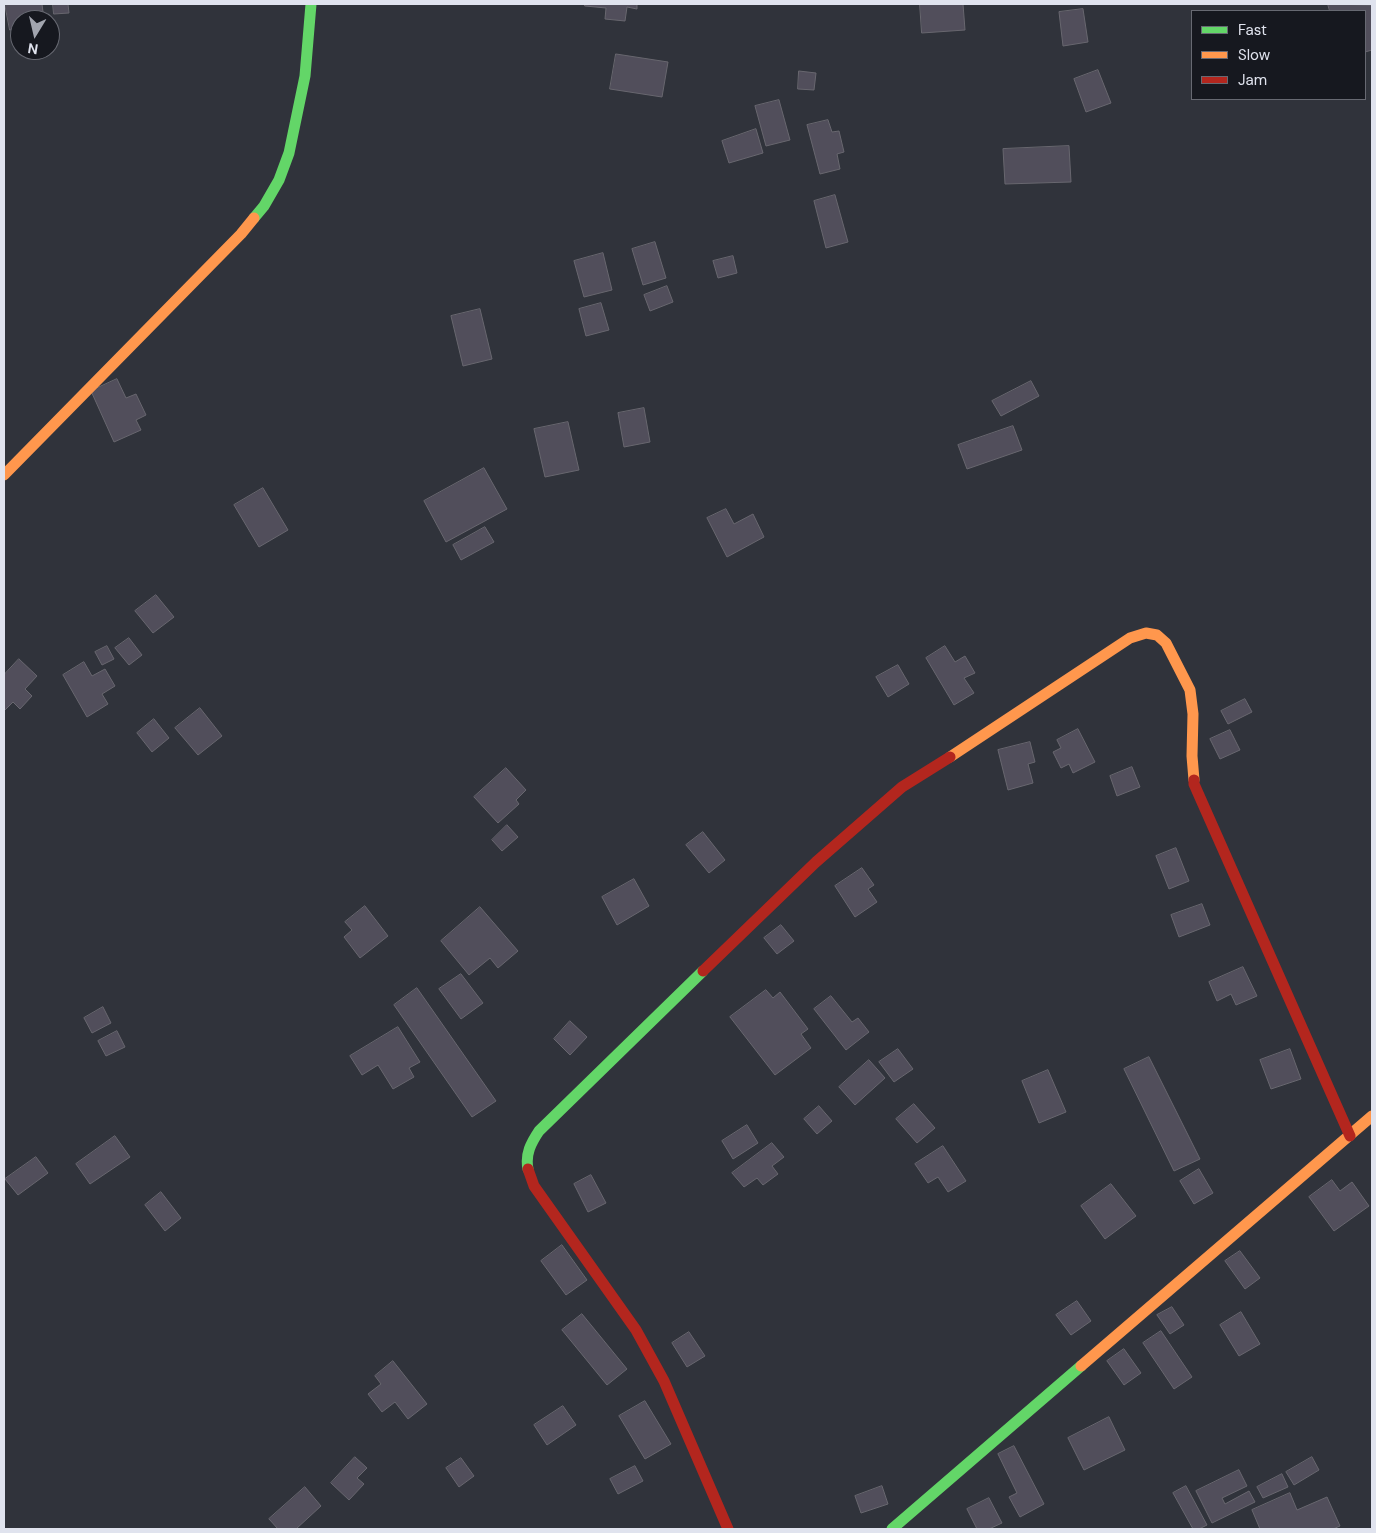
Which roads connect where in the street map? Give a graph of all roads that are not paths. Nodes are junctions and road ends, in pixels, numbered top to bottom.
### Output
1 (311, 4) edge
2 (4, 475) edge
3 (1372, 1116) edge
4 (1350, 1136) junction
5 (728, 1529) edge
6 (892, 1529) edge

1 - 2 street
3 - 4 street
4 - 5 street
4 - 6 street

